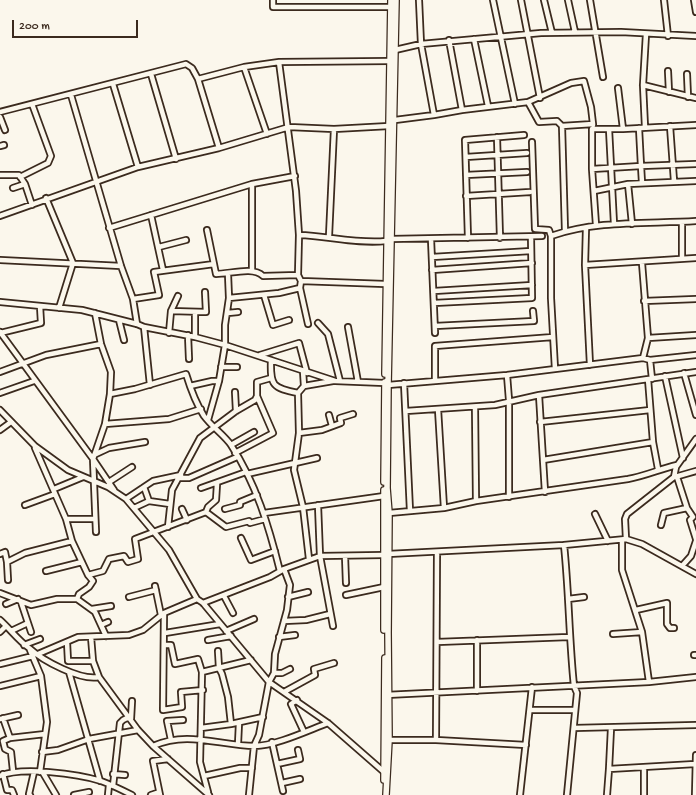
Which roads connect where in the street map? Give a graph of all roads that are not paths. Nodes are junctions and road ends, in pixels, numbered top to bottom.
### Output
1 (273, 0) edge
2 (391, 0) edge
3 (396, 0) edge
4 (419, 0) edge
5 (493, 0) edge
6 (521, 0) edge
7 (544, 0) edge
8 (568, 0) edge
9 (590, 0) edge
10 (664, 0) edge
11 (694, 0) edge
12 (391, 7) junction
13 (696, 11) edge
14 (575, 32) junction
15 (596, 32) junction
16 (552, 33) junction
17 (528, 34) junction
18 (646, 34) junction
19 (668, 36) junction
20 (696, 36) edge
21 (501, 37) junction
22 (474, 39) junction
23 (449, 40) junction
24 (421, 44) junction
25 (396, 50) junction
26 (390, 61) junction
27 (280, 62) junction
28 (244, 67) junction
29 (668, 71) dead end
30 (151, 74) junction
31 (687, 74) dead end
32 (603, 77) dead end
33 (198, 79) junction
34 (113, 84) junction
35 (643, 85) junction
36 (618, 88) dead end
37 (669, 92) junction
38 (71, 95) junction
39 (688, 97) junction
40 (540, 98) junction
41 (696, 98) edge
42 (528, 102) junction
43 (32, 104) junction
44 (515, 104) junction
45 (488, 106) junction
46 (462, 110) junction
47 (0, 112) edge
48 (434, 115) junction
49 (0, 117) edge
50 (395, 120) junction
51 (389, 126) junction
52 (562, 126) junction
53 (593, 126) junction
54 (670, 126) junction
55 (696, 126) edge
56 (289, 127) junction
57 (645, 127) junction
58 (610, 128) junction
59 (639, 128) junction
60 (334, 129) junction
61 (623, 129) junction
62 (5, 130) dead end
63 (267, 134) junction
64 (524, 135) dead end
65 (497, 137) junction
66 (532, 142) dead end
67 (219, 148) junction
68 (527, 154) dead end
69 (498, 156) junction
70 (466, 157) junction
71 (176, 159) junction
72 (673, 164) junction
73 (696, 164) edge
74 (641, 166) junction
75 (138, 167) junction
76 (610, 168) junction
77 (592, 170) junction
78 (527, 172) dead end
79 (498, 174) junction
80 (0, 175) edge
81 (466, 175) junction
82 (295, 176) junction
83 (20, 177) junction
84 (96, 181) junction
85 (674, 181) junction
86 (696, 181) edge
87 (642, 183) junction
88 (25, 184) junction
89 (252, 184) junction
90 (628, 184) junction
91 (13, 188) dead end
92 (612, 188) junction
93 (594, 191) junction
94 (530, 192) dead end
95 (499, 194) junction
96 (466, 196) junction
97 (46, 198) junction
98 (32, 204) junction
99 (151, 215) junction
100 (0, 216) edge
101 (696, 221) edge
102 (682, 222) junction
103 (614, 224) junction
104 (632, 224) junction
105 (596, 225) junction
106 (109, 228) junction
107 (586, 228) junction
108 (207, 230) dead end
109 (565, 231) junction
110 (299, 235) junction
111 (329, 236) junction
112 (531, 236) junction
113 (542, 236) dead end
114 (552, 236) junction
115 (468, 238) junction
116 (500, 238) junction
117 (431, 239) junction
118 (186, 240) dead end
119 (389, 240) junction
120 (159, 247) junction
121 (531, 251) junction
122 (432, 257) junction
123 (682, 258) junction
124 (696, 258) edge
125 (0, 260) edge
126 (532, 262) junction
127 (73, 263) junction
128 (642, 263) junction
129 (214, 264) junction
130 (585, 265) junction
131 (121, 266) junction
132 (163, 270) junction
133 (432, 270) junction
134 (252, 271) junction
135 (388, 272) junction
136 (228, 274) junction
137 (298, 275) junction
138 (301, 281) junction
139 (385, 284) junction
140 (532, 285) junction
141 (300, 288) junction
142 (434, 290) junction
143 (206, 292) dead end
144 (264, 295) junction
145 (178, 296) dead end
146 (229, 298) junction
147 (696, 298) edge
148 (133, 299) junction
149 (644, 301) junction
150 (0, 302) edge
151 (434, 303) junction
152 (40, 306) junction
153 (59, 308) junction
154 (171, 311) junction
155 (533, 311) dead end
156 (195, 312) junction
157 (238, 312) dead end
158 (95, 313) junction
159 (228, 313) junction
160 (119, 320) junction
161 (289, 320) dead end
162 (318, 323) dead end
163 (137, 324) junction
164 (308, 324) dead end
165 (435, 326) junction
166 (144, 327) junction
167 (348, 327) dead end
168 (0, 332) edge
169 (170, 333) junction
170 (435, 333) dead end
171 (188, 335) junction
172 (696, 335) edge
173 (195, 336) junction
174 (553, 337) junction
175 (648, 338) junction
176 (124, 340) dead end
177 (101, 344) junction
178 (225, 345) junction
179 (260, 355) junction
180 (696, 355) edge
181 (643, 358) junction
182 (189, 359) dead end
183 (271, 360) junction
184 (650, 360) junction
185 (22, 364) junction
186 (590, 365) junction
187 (221, 367) junction
188 (237, 367) dead end
189 (555, 369) junction
190 (0, 372) edge
191 (305, 372) junction
192 (696, 372) edge
193 (684, 373) junction
194 (507, 375) junction
195 (665, 376) junction
196 (271, 378) junction
197 (650, 379) junction
198 (34, 381) junction
199 (218, 381) junction
200 (337, 381) junction
201 (435, 381) junction
202 (358, 382) junction
203 (404, 383) junction
204 (387, 384) junction
205 (150, 385) junction
206 (190, 386) junction
207 (304, 386) junction
208 (235, 392) dead end
209 (0, 393) edge
210 (298, 393) junction
211 (110, 394) junction
212 (539, 395) junction
213 (257, 396) junction
214 (509, 400) junction
215 (475, 407) junction
216 (201, 409) junction
217 (438, 409) junction
218 (0, 410) edge
219 (650, 410) junction
220 (406, 411) junction
221 (236, 412) junction
222 (329, 414) dead end
223 (353, 414) dead end
224 (696, 416) edge
225 (208, 420) junction
226 (11, 422) junction
227 (540, 422) junction
228 (105, 424) junction
229 (332, 426) junction
230 (214, 427) junction
231 (0, 430) edge
232 (254, 432) dead end
233 (299, 434) junction
234 (246, 435) junction
235 (696, 439) edge
236 (145, 442) dead end
237 (653, 442) junction
238 (231, 445) junction
239 (35, 446) junction
240 (250, 446) junction
241 (236, 455) junction
242 (94, 457) junction
243 (317, 458) dead end
244 (683, 458) junction
245 (543, 460) junction
246 (296, 462) junction
247 (678, 465) junction
248 (132, 467) dead end
249 (658, 469) junction
250 (696, 471) edge
251 (247, 473) junction
252 (179, 476) junction
253 (83, 477) junction
254 (675, 477) junction
255 (93, 480) junction
256 (110, 482) junction
257 (217, 484) junction
258 (144, 487) junction
259 (201, 488) dead end
260 (55, 492) junction
261 (115, 492) junction
262 (545, 492) junction
263 (257, 495) junction
264 (384, 496) junction
265 (509, 497) junction
266 (126, 499) junction
267 (149, 500) junction
268 (476, 501) junction
269 (170, 504) junction
270 (25, 505) dead end
271 (318, 505) junction
272 (303, 507) junction
273 (134, 508) junction
274 (444, 508) junction
275 (687, 508) junction
276 (182, 509) dead end
277 (225, 509) dead end
278 (696, 510) edge
279 (410, 511) junction
280 (206, 512) junction
281 (264, 513) junction
282 (389, 513) junction
283 (595, 514) dead end
284 (693, 517) junction
285 (66, 519) junction
286 (95, 519) junction
287 (265, 519) junction
288 (187, 520) junction
289 (661, 525) dead end
290 (168, 526) junction
291 (96, 532) dead end
292 (155, 532) junction
293 (241, 538) dead end
294 (624, 540) junction
295 (696, 540) edge
296 (72, 541) junction
297 (608, 541) junction
298 (564, 545) junction
299 (275, 551) junction
300 (438, 553) junction
301 (0, 554) edge
302 (386, 555) junction
303 (320, 556) junction
304 (344, 556) junction
305 (309, 559) junction
306 (7, 562) junction
307 (82, 562) junction
308 (682, 566) junction
309 (282, 570) junction
310 (46, 571) dead end
311 (696, 574) edge
312 (88, 575) junction
313 (8, 580) dead end
314 (346, 583) dead end
315 (384, 587) junction
316 (308, 592) dead end
317 (0, 593) edge
318 (346, 595) dead end
319 (224, 596) junction
320 (129, 597) dead end
321 (288, 597) junction
322 (584, 597) dead end
323 (77, 599) junction
324 (197, 599) junction
325 (568, 599) junction
326 (19, 601) junction
327 (6, 604) dead end
328 (203, 604) junction
329 (111, 606) dead end
330 (92, 609) junction
331 (636, 610) junction
332 (233, 613) dead end
333 (163, 614) junction
334 (330, 614) junction
335 (0, 620) edge
336 (254, 620) dead end
337 (284, 621) junction
338 (28, 622) junction
339 (108, 622) dead end
340 (220, 624) junction
341 (101, 625) junction
342 (6, 626) junction
343 (333, 626) dead end
344 (674, 628) dead end
345 (11, 631) junction
346 (226, 631) junction
347 (0, 632) edge
348 (31, 632) dead end
349 (642, 632) junction
350 (165, 633) junction
351 (613, 634) dead end
352 (295, 635) dead end
353 (106, 636) junction
354 (231, 636) junction
355 (91, 637) junction
356 (279, 637) junction
357 (569, 637) junction
358 (40, 639) dead end
359 (208, 640) dead end
360 (477, 640) junction
361 (67, 642) junction
362 (437, 642) junction
363 (24, 645) junction
364 (165, 645) junction
365 (218, 651) dead end
366 (36, 655) junction
367 (250, 660) junction
368 (93, 661) junction
369 (334, 663) dead end
370 (0, 664) edge
371 (219, 668) junction
372 (290, 669) dead end
373 (69, 672) junction
374 (202, 672) junction
375 (274, 673) junction
376 (41, 676) junction
377 (696, 677) edge
378 (99, 678) junction
379 (269, 682) junction
380 (649, 682) junction
381 (0, 686) edge
382 (574, 686) junction
383 (532, 687) junction
384 (203, 690) junction
385 (477, 691) junction
386 (284, 692) junction
387 (436, 693) junction
388 (387, 695) junction
389 (297, 700) junction
390 (132, 701) dead end
391 (530, 710) junction
392 (575, 710) junction
393 (18, 715) dead end
394 (262, 717) junction
395 (130, 718) junction
396 (2, 719) edge
397 (183, 720) dead end
398 (239, 723) junction
399 (328, 723) junction
400 (231, 724) junction
401 (696, 725) edge
402 (201, 728) junction
403 (574, 728) junction
404 (611, 728) junction
405 (138, 730) junction
406 (304, 732) junction
407 (119, 733) junction
408 (44, 734) junction
409 (10, 738) junction
410 (89, 739) junction
411 (201, 739) junction
412 (171, 740) junction
413 (389, 740) junction
414 (436, 740) junction
415 (272, 742) junction
416 (238, 744) junction
417 (526, 745) junction
418 (153, 746) junction
419 (254, 746) junction
420 (298, 750) dead end
421 (42, 752) junction
422 (696, 755) edge
423 (168, 758) junction
424 (277, 764) junction
425 (695, 764) junction
426 (644, 767) junction
427 (252, 768) junction
428 (609, 769) junction
429 (13, 772) junction
430 (34, 772) junction
431 (384, 772) junction
432 (41, 773) junction
433 (113, 774) junction
434 (1, 775) edge
435 (125, 775) dead end
436 (204, 776) junction
437 (300, 779) dead end
438 (100, 781) junction
439 (282, 783) junction
440 (696, 783) edge
441 (111, 785) junction
442 (283, 791) dead end
443 (89, 792) dead end
444 (209, 794) edge
445 (14, 795) edge
446 (28, 795) edge
447 (56, 795) edge
448 (74, 795) edge
449 (108, 795) edge
450 (132, 795) edge
451 (151, 795) edge
452 (159, 795) edge
453 (249, 795) edge
454 (383, 795) edge
455 (386, 795) edge
456 (520, 795) edge
457 (567, 795) edge
458 (607, 795) edge
459 (644, 795) edge
460 (695, 795) edge

1 - 12 street
2 - 12 main road
3 - 25 main road
4 - 24 street
5 - 21 street
6 - 17 street
7 - 16 street
8 - 14 street
9 - 15 street
10 - 19 street
11 - 13 street
12 - 26 main road
14 - 15 street
14 - 16 street
15 - 18 street
15 - 32 street
16 - 17 street
17 - 21 street
17 - 40 street
18 - 19 street
18 - 35 street
19 - 20 street
21 - 22 street
21 - 44 street
22 - 23 street
22 - 45 street
23 - 24 street
23 - 46 street
24 - 25 street
24 - 48 street
25 - 50 main road
26 - 27 street
26 - 51 main road
27 - 28 street
27 - 56 street
28 - 33 street
28 - 63 street
29 - 37 street
30 - 33 street
30 - 34 street
30 - 71 street
31 - 39 street
33 - 67 street
34 - 38 street
34 - 75 street
35 - 37 street
35 - 57 street
36 - 61 street
37 - 39 street
38 - 43 street
38 - 84 street
39 - 41 street
40 - 42 street
40 - 53 street
42 - 44 street
42 - 52 street
43 - 47 street
43 - 83 street
44 - 45 street
45 - 46 street
46 - 48 street
48 - 50 street
49 - 62 street
50 - 119 main road
51 - 60 street
51 - 119 main road
52 - 53 street
52 - 109 street
53 - 58 street
53 - 77 street
54 - 55 street
54 - 57 street
54 - 72 street
56 - 60 street
56 - 63 street
56 - 82 street
57 - 59 street
58 - 61 street
58 - 76 street
59 - 61 street
59 - 74 street
60 - 111 street
63 - 67 street
64 - 65 street
65 - 69 street
65 - 70 street
66 - 114 street
67 - 71 street
68 - 69 street
69 - 70 street
69 - 79 street
70 - 81 street
71 - 75 street
72 - 73 street
72 - 74 street
72 - 85 street
74 - 76 street
74 - 87 street
75 - 84 street
76 - 77 street
76 - 92 street
77 - 93 street
78 - 79 street
79 - 81 street
79 - 95 street
80 - 83 street
81 - 96 street
82 - 89 street
82 - 110 street
83 - 88 street
84 - 97 street
84 - 106 street
85 - 86 street
85 - 87 street
87 - 90 street
88 - 91 street
88 - 98 street
89 - 99 street
89 - 134 street
90 - 92 street
90 - 104 street
92 - 93 street
92 - 103 street
93 - 105 street
94 - 95 street
95 - 96 street
95 - 116 street
96 - 115 street
97 - 98 street
97 - 127 street
98 - 100 street
99 - 106 street
99 - 120 street
101 - 102 street
102 - 104 street
102 - 123 street
103 - 104 street
103 - 105 street
105 - 107 street
106 - 131 street
107 - 109 street
107 - 130 street
108 - 129 street
109 - 114 street
110 - 111 street
110 - 137 street
111 - 119 street
112 - 113 street
112 - 116 street
112 - 121 street
114 - 174 street
115 - 116 street
115 - 117 street
117 - 119 street
117 - 122 street
118 - 120 street
119 - 135 main road
120 - 132 street
121 - 122 street
121 - 126 street
122 - 133 street
123 - 124 street
123 - 128 street
125 - 127 street
126 - 133 street
126 - 140 street
127 - 131 street
127 - 153 street
128 - 130 street
128 - 149 street
129 - 132 street
129 - 136 street
130 - 186 street
131 - 148 street
132 - 148 street
133 - 142 street
134 - 136 street
134 - 137 street
135 - 139 main road
135 - 204 main road
136 - 146 street
137 - 138 street
138 - 139 street
138 - 141 street
139 - 204 main road
140 - 142 street
140 - 151 street
141 - 144 street
141 - 164 street
142 - 151 street
143 - 156 street
144 - 146 street
144 - 161 street
145 - 154 street
146 - 159 street
147 - 149 street
148 - 163 street
149 - 175 street
150 - 152 street
151 - 165 street
152 - 153 street
152 - 168 street
153 - 158 street
154 - 156 street
154 - 169 street
155 - 165 street
156 - 173 street
157 - 159 street
158 - 160 street
158 - 177 street
159 - 178 street
160 - 163 street
160 - 176 street
162 - 200 street
163 - 166 street
165 - 170 street
166 - 169 street
166 - 205 street
167 - 202 street
168 - 185 street
169 - 171 street
171 - 173 street
171 - 182 street
172 - 175 street
173 - 178 street
174 - 189 street
174 - 201 street
175 - 181 street
177 - 185 street
177 - 211 street
178 - 179 street
178 - 187 street
179 - 183 street
179 - 191 street
180 - 184 street
181 - 184 street
181 - 186 street
183 - 191 street
183 - 196 street
184 - 197 street
185 - 190 street
185 - 198 street
186 - 189 street
187 - 188 street
187 - 199 street
189 - 194 street
191 - 200 street
191 - 207 street
192 - 193 street
193 - 195 street
193 - 224 street
194 - 201 street
194 - 214 street
195 - 197 street
195 - 244 street
196 - 210 street
196 - 213 street
197 - 212 street
197 - 219 street
198 - 209 street
198 - 242 street
199 - 206 street
199 - 225 street
200 - 202 street
200 - 207 street
201 - 203 street
202 - 204 street
203 - 204 street
203 - 220 street
204 - 264 main road
204 - 282 main road
205 - 206 street
205 - 211 street
206 - 216 street
207 - 210 street
208 - 221 street
210 - 233 street
211 - 228 street
212 - 214 street
212 - 227 street
213 - 221 street
213 - 240 street
214 - 215 street
214 - 265 street
215 - 217 street
215 - 268 street
216 - 225 street
216 - 228 street
217 - 220 street
217 - 274 street
218 - 226 street
219 - 227 street
219 - 237 street
220 - 279 street
221 - 230 street
222 - 229 street
223 - 229 street
225 - 230 street
226 - 231 street
226 - 239 street
227 - 245 street
228 - 242 street
229 - 233 street
230 - 238 street
230 - 252 street
232 - 234 street
233 - 246 street
234 - 238 street
234 - 240 street
235 - 244 street
236 - 242 street
237 - 245 street
237 - 249 street
238 - 241 street
239 - 253 street
239 - 260 street
240 - 241 street
241 - 251 street
241 - 252 street
242 - 255 street
242 - 256 street
243 - 246 street
244 - 247 street
245 - 262 street
246 - 251 street
246 - 272 street
247 - 249 street
247 - 254 street
248 - 256 street
249 - 262 street
250 - 254 street
251 - 257 street
251 - 263 street
252 - 258 street
252 - 269 street
253 - 255 street
253 - 260 street
254 - 275 street
254 - 294 street
255 - 261 street
255 - 286 street
256 - 261 street
257 - 259 street
257 - 280 street
258 - 266 street
258 - 267 street
260 - 270 street
260 - 285 street
261 - 266 street
262 - 265 street
263 - 277 street
263 - 281 street
264 - 271 street
264 - 302 main road
265 - 268 street
266 - 273 street
267 - 269 street
267 - 273 street
268 - 274 street
269 - 290 street
271 - 272 street
271 - 303 street
272 - 281 street
272 - 305 street
273 - 292 street
274 - 279 street
275 - 284 street
275 - 289 street
276 - 288 street
278 - 284 street
279 - 282 street
280 - 287 street
280 - 288 street
281 - 287 street
282 - 302 main road
283 - 297 street
284 - 295 street
285 - 286 street
285 - 296 street
286 - 291 street
287 - 299 street
288 - 290 street
290 - 292 street
292 - 312 street
292 - 324 street
293 - 299 street
294 - 297 street
294 - 308 street
294 - 331 street
295 - 308 street
296 - 306 street
296 - 307 street
297 - 298 street
298 - 300 street
298 - 325 street
299 - 309 street
300 - 302 street
300 - 362 street
301 - 306 street
302 - 304 street
302 - 315 main road
302 - 388 main road
303 - 304 street
303 - 305 street
303 - 334 street
304 - 314 street
305 - 309 street
306 - 313 street
307 - 310 street
307 - 312 street
308 - 311 street
309 - 319 street
309 - 321 street
312 - 323 street
315 - 318 street
315 - 388 main road
316 - 321 street
317 - 326 street
319 - 328 street
319 - 332 street
320 - 333 street
321 - 337 street
322 - 325 street
323 - 326 street
323 - 330 street
324 - 328 street
324 - 333 street
325 - 357 street
326 - 327 street
326 - 338 street
328 - 340 street
329 - 330 street
330 - 341 street
331 - 344 street
331 - 349 street
333 - 350 street
333 - 353 street
334 - 337 street
334 - 343 street
335 - 342 street
336 - 346 street
337 - 356 street
338 - 345 street
338 - 348 street
339 - 341 street
340 - 346 street
340 - 350 street
341 - 353 street
342 - 345 street
342 - 347 street
345 - 363 street
346 - 354 street
349 - 351 street
349 - 380 street
350 - 364 street
352 - 356 street
353 - 355 street
354 - 359 street
354 - 367 street
355 - 361 street
355 - 368 street
356 - 375 street
357 - 360 street
357 - 382 street
358 - 363 street
360 - 362 street
360 - 385 street
361 - 366 street
361 - 368 street
362 - 387 street
363 - 366 street
364 - 374 street
364 - 384 street
365 - 371 street
366 - 370 street
366 - 373 street
366 - 376 street
367 - 371 street
367 - 379 street
368 - 378 street
369 - 386 street
371 - 374 street
371 - 400 street
372 - 375 street
373 - 378 street
373 - 410 street
374 - 384 street
375 - 379 street
376 - 381 street
376 - 408 street
377 - 380 street
378 - 395 street
379 - 386 street
379 - 394 street
380 - 382 street
382 - 383 street
382 - 392 street
383 - 385 street
383 - 391 street
384 - 402 street
385 - 387 street
386 - 389 street
387 - 388 street
387 - 414 street
388 - 413 main road
388 - 431 main road
389 - 399 street
389 - 406 street
390 - 395 street
391 - 392 street
391 - 417 street
392 - 403 street
393 - 396 street
394 - 398 street
394 - 419 street
395 - 405 street
395 - 407 street
396 - 409 street
397 - 412 street
398 - 400 street
398 - 416 street
399 - 406 street
399 - 431 street
400 - 402 street
401 - 404 street
402 - 411 street
403 - 404 street
403 - 457 street
404 - 428 street
405 - 407 street
405 - 418 street
406 - 415 street
407 - 410 street
407 - 433 street
408 - 409 street
408 - 421 street
409 - 429 street
410 - 421 street
410 - 438 street
411 - 412 street
411 - 416 street
411 - 436 street
412 - 418 street
413 - 414 street
413 - 455 main road
414 - 417 street
415 - 419 street
415 - 424 street
416 - 419 street
417 - 456 street
418 - 423 street
419 - 427 street
420 - 424 street
421 - 432 street
422 - 425 street
423 - 444 street
423 - 452 street
424 - 439 street
425 - 426 street
425 - 440 street
426 - 428 street
426 - 459 street
427 - 436 street
427 - 453 street
428 - 458 street
429 - 430 street
429 - 434 street
430 - 432 street
430 - 446 street
431 - 454 main road
432 - 438 street
432 - 447 street
433 - 435 street
433 - 441 street
434 - 445 street
436 - 444 street
437 - 439 street
438 - 441 street
439 - 442 street
440 - 460 street
441 - 449 street
441 - 450 street
443 - 448 street
451 - 452 street

